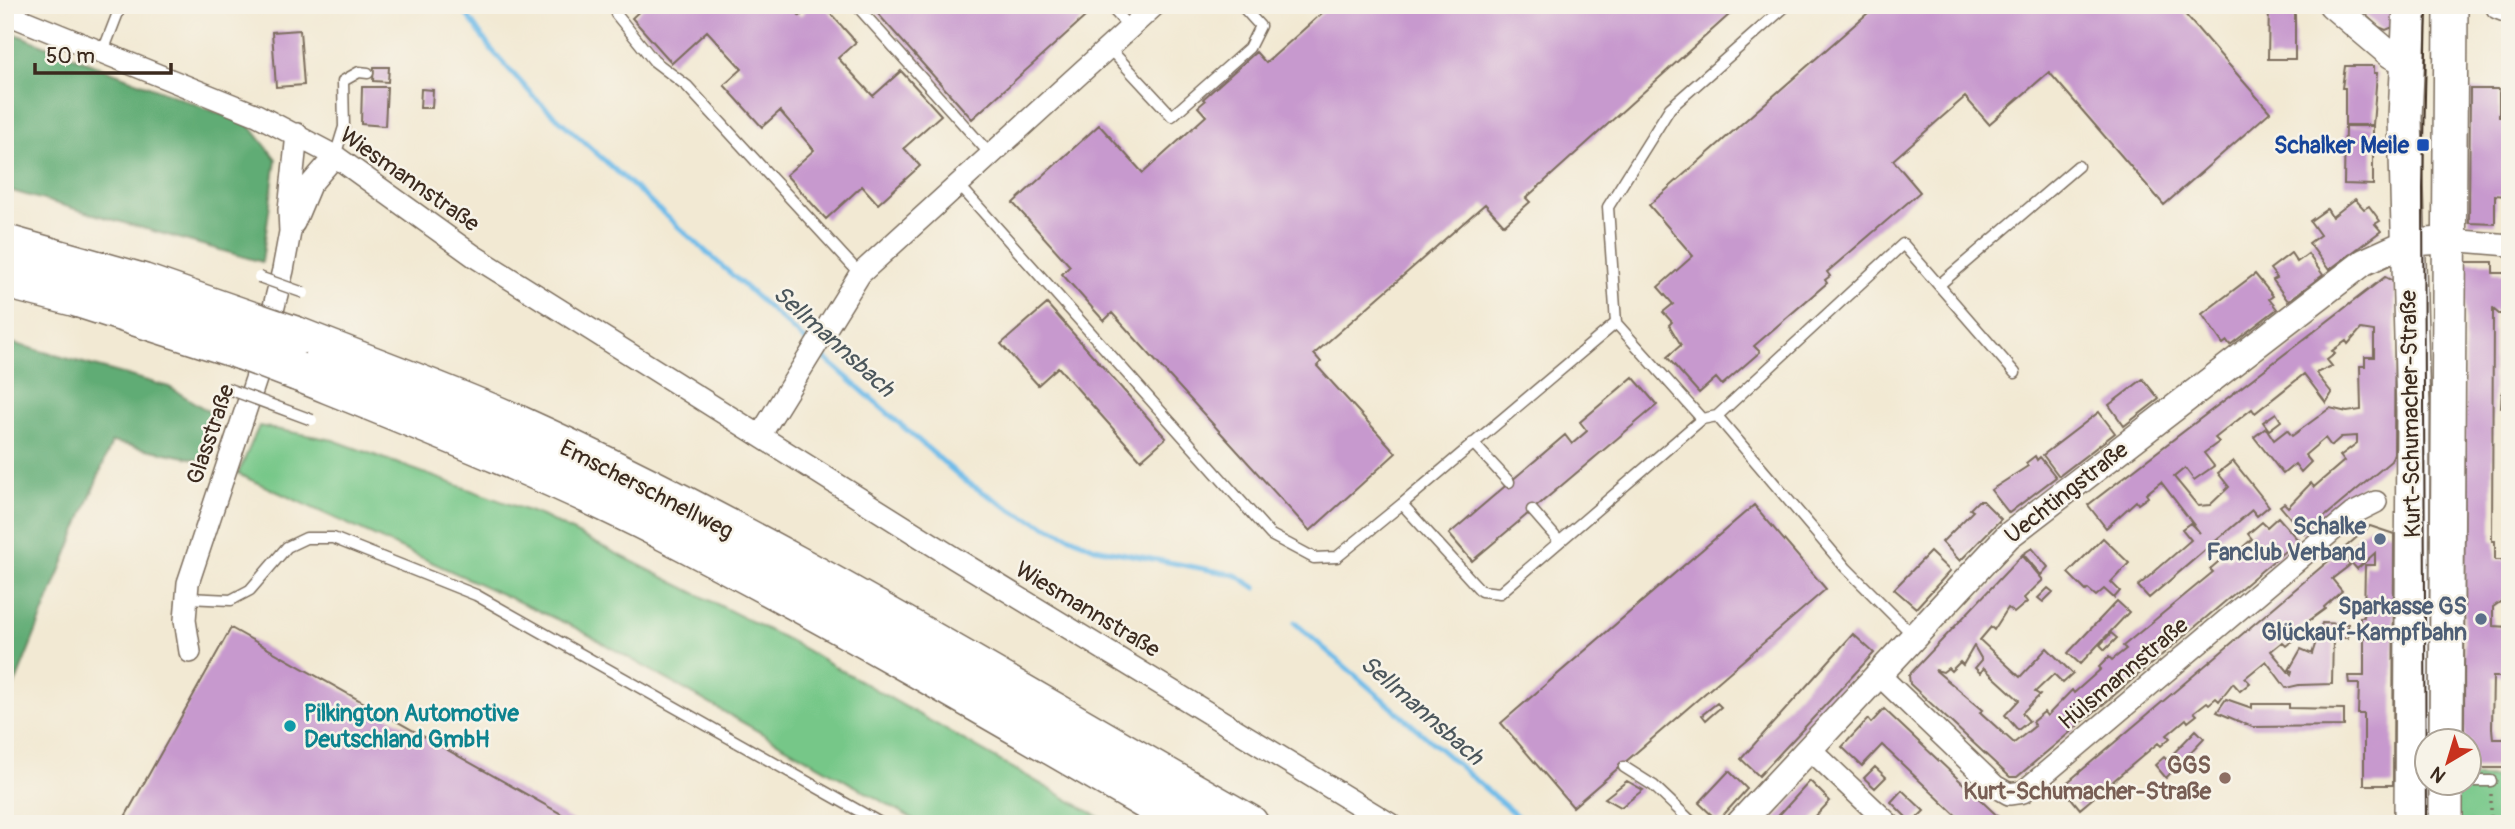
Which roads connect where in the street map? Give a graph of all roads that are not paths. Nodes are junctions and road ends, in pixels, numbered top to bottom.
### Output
1 (121, 5) edge
2 (617, 5) edge
3 (856, 5) edge
4 (1109, 5) edge
5 (1154, 5) edge
6 (1241, 5) edge
7 (1787, 5) edge
8 (2332, 5) edge
9 (2410, 5) edge
10 (2451, 5) edge
11 (5, 13) edge
12 (1129, 27) junction
13 (1108, 47) junction
14 (102, 54) junction
15 (2407, 62) junction
16 (368, 73) dead end
17 (297, 134) junction
18 (990, 154) junction
19 (335, 156) junction
20 (2078, 166) dead end
21 (960, 186) junction
22 (290, 232) junction
23 (2449, 240) junction
24 (2406, 243) junction
25 (5, 244) edge
26 (2510, 244) edge
27 (860, 274) junction
28 (259, 277) dead end
29 (5, 279) edge
30 (1939, 285) junction
31 (304, 293) dead end
32 (1616, 323) junction
33 (247, 336) junction
34 (297, 354) junction
35 (2015, 373) dead end
36 (226, 388) dead end
37 (1717, 416) junction
38 (1702, 419) junction
39 (312, 420) dead end
40 (761, 434) junction
41 (1473, 443) junction
42 (1509, 482) dead end
43 (2376, 502) dead end
44 (1402, 503) junction
45 (1532, 510) dead end
46 (1559, 541) junction
47 (187, 598) junction
48 (1913, 635) junction
49 (190, 652) dead end
50 (1878, 674) junction
51 (2446, 728) edge
52 (1810, 748) junction
53 (1624, 767) dead end
54 (2484, 781) edge
55 (2491, 781) road end
56 (2446, 798) edge
57 (882, 824) edge
58 (1187, 824) edge
59 (1249, 824) edge
60 (1390, 824) edge
61 (1694, 824) edge
62 (1739, 824) edge
63 (1889, 824) edge
64 (2411, 824) edge
65 (2446, 824) edge

1 - 14 lane
2 - 27 lane
3 - 18 lane
4 - 12 lane
5 - 12 street
6 - 13 lane
7 - 32 lane
8 - 15 street
9 - 15 main road, Kurt-Schumacher-Straße
10 - 23 main road, Kurt-Schumacher-Straße
11 - 14 street, Wiesmannstraße
12 - 13 street
13 - 18 street
14 - 17 street, Wiesmannstraße
15 - 24 main road, Kurt-Schumacher-Straße
16 - 19 lane
17 - 19 street, Wiesmannstraße
17 - 22 street, Glasstraße
18 - 21 street
19 - 22 street, Glasstraße
19 - 40 street, Wiesmannstraße
20 - 30 lane
21 - 27 street
21 - 44 lane
22 - 47 street, Glasstraße
23 - 24 street, Uechtingstraße
23 - 26 street
23 - 51 main road, Kurt-Schumacher-Straße
24 - 48 street, Uechtingstraße
24 - 64 main road, Kurt-Schumacher-Straße
25 - 33 highway, Emscherschnellweg
27 - 40 street
28 - 31 lane, bridge
29 - 33 highway, Emscherschnellweg
30 - 35 lane
30 - 37 lane
32 - 38 lane
32 - 41 lane
33 - 34 highway, Emscherschnellweg, bridge
34 - 58 highway, Emscherschnellweg
34 - 59 highway, Emscherschnellweg
36 - 39 lane, bridge
37 - 38 lane
37 - 48 lane
38 - 46 lane
40 - 60 street, Wiesmannstraße
41 - 42 lane
41 - 44 lane
43 - 50 street, Hülsmannstraße
44 - 46 lane
45 - 46 lane
47 - 49 street, Glasstraße
47 - 57 lane
48 - 50 street, Uechtingstraße
50 - 52 street, Uechtingstraße
52 - 62 street, Uechtingstraße
52 - 63 street
53 - 61 lane
54 - 55 lane
56 - 65 main road

